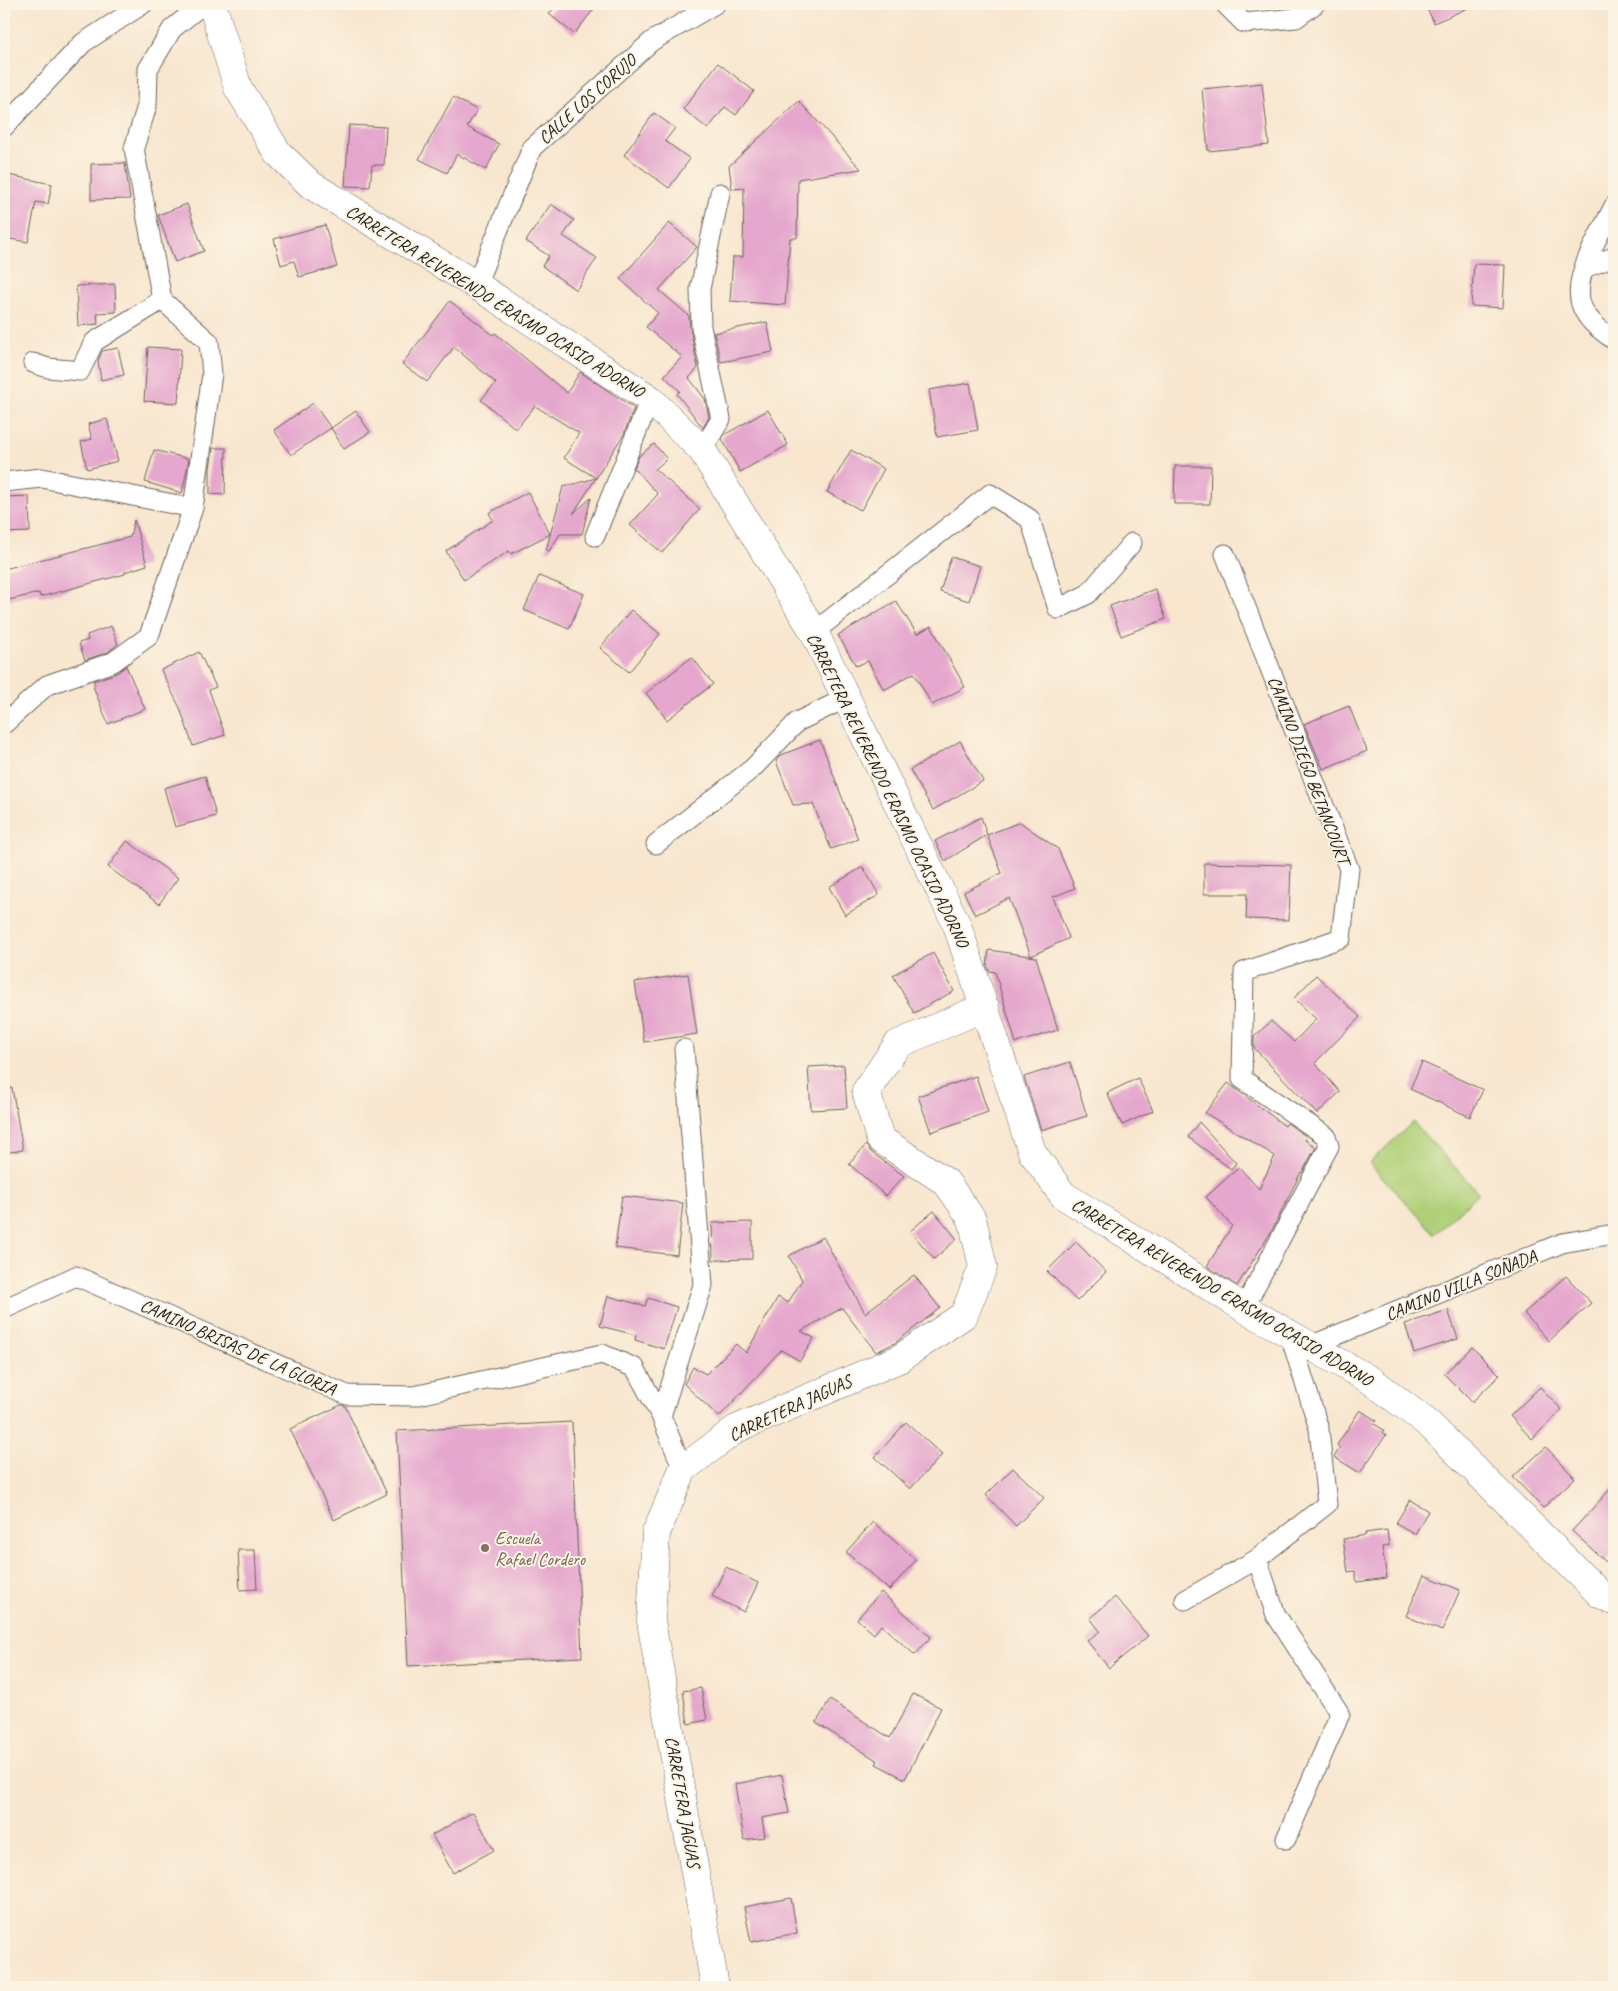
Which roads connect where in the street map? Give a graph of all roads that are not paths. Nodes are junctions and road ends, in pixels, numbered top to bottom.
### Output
1 (142, 4) edge
2 (203, 4) edge
3 (212, 4) edge
4 (715, 4) edge
5 (1225, 4) edge
6 (1315, 4) edge
7 (4, 127) edge
8 (720, 192) dead end
9 (1614, 206) edge
10 (1614, 256) edge
11 (1584, 268) junction
12 (476, 285) junction
13 (162, 300) junction
14 (1614, 340) edge
15 (33, 363) dead end
16 (650, 399) junction
17 (702, 450) junction
18 (4, 482) edge
19 (193, 508) junction
20 (595, 536) dead end
21 (1132, 543) dead end
22 (1225, 554) dead end
23 (814, 632) junction
24 (846, 698) junction
25 (4, 724) edge
26 (656, 844) dead end
27 (985, 1007) junction
28 (684, 1049) dead end
29 (1614, 1234) edge
30 (1244, 1308) junction
31 (4, 1309) edge
32 (1300, 1340) junction
33 (661, 1416) junction
34 (683, 1469) junction
35 (1257, 1559) junction
36 (1185, 1600) dead end
37 (1614, 1601) edge
38 (1286, 1839) dead end
39 (715, 1987) edge

1 - 7 street
2 - 13 street
3 - 12 street, CARRETERA REVERENDO ERASMO OCASIO ADORNO
4 - 12 street, CALLE LOS CORUJO
5 - 6 street
8 - 17 street
9 - 11 street
10 - 11 street
11 - 14 street
12 - 16 street, CARRETERA REVERENDO ERASMO OCASIO ADORNO
13 - 15 street
13 - 19 street
16 - 17 street, CARRETERA REVERENDO ERASMO OCASIO ADORNO
16 - 20 street
17 - 23 street, CARRETERA REVERENDO ERASMO OCASIO ADORNO
18 - 19 street
19 - 25 street
21 - 23 street
22 - 30 street, CAMINO DIEGO BETANCOURT
23 - 24 street, CARRETERA REVERENDO ERASMO OCASIO ADORNO
24 - 26 street
24 - 27 street, CARRETERA REVERENDO ERASMO OCASIO ADORNO
27 - 30 street, CARRETERA REVERENDO ERASMO OCASIO ADORNO
27 - 34 street, CARRETERA JAGUAS
28 - 33 street
29 - 32 street, CAMINO VILLA SOÑADA
30 - 32 street, CARRETERA REVERENDO ERASMO OCASIO ADORNO
31 - 33 street, CAMINO BRISAS DE LA GLORIA
32 - 35 street
32 - 37 street, CARRETERA REVERENDO ERASMO OCASIO ADORNO
33 - 34 street, CAMINO BRISAS DE LA GLORIA
34 - 39 street, CARRETERA JAGUAS
35 - 36 street
35 - 38 street

